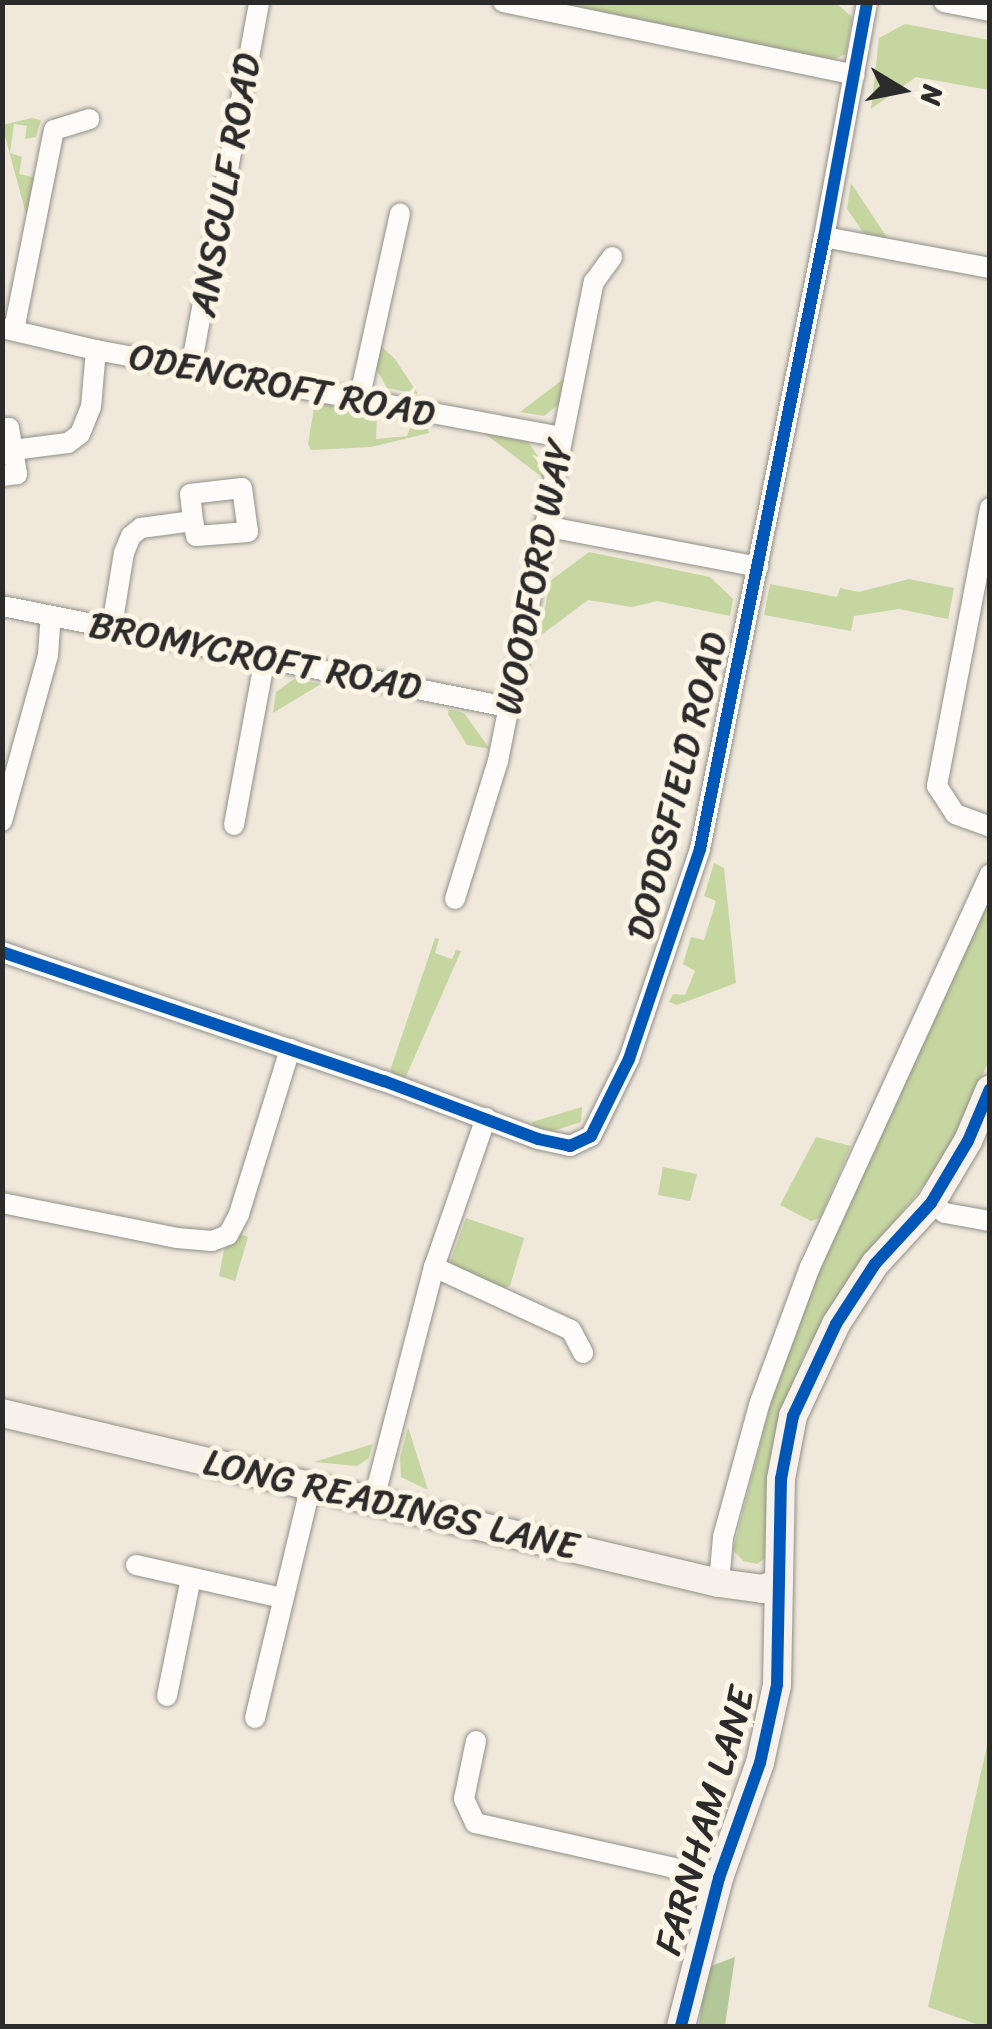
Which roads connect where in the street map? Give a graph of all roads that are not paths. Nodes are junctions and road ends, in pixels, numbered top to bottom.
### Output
1 (259, 2) edge
2 (503, 2) edge
3 (867, 2) edge
4 (944, 2) edge
5 (990, 11) edge
6 (855, 75) junction
7 (89, 119) dead end
8 (400, 213) dead end
9 (824, 237) junction
10 (612, 257) dead end
11 (990, 268) edge
12 (8, 329) edge
13 (96, 350) junction
14 (190, 367) junction
15 (359, 400) junction
16 (2, 429) edge
17 (562, 437) junction
18 (13, 450) junction
19 (2, 476) edge
20 (990, 508) edge
21 (193, 521) dead end
22 (544, 526) junction
23 (758, 567) junction
24 (2, 606) edge
25 (52, 616) junction
26 (112, 626) junction
27 (265, 658) junction
28 (508, 707) junction
29 (2, 821) edge
30 (234, 825) dead end
31 (990, 827) edge
32 (990, 874) edge
33 (455, 899) dead end
34 (2, 952) edge
35 (290, 1049) junction
36 (990, 1089) edge
37 (486, 1118) junction
38 (2, 1203) edge
39 (931, 1203) junction
40 (990, 1220) edge
41 (434, 1267) junction
42 (583, 1353) dead end
43 (2, 1413) edge
44 (310, 1484) junction
45 (374, 1499) junction
46 (136, 1565) dead end
47 (190, 1578) junction
48 (719, 1583) junction
49 (778, 1583) junction
50 (283, 1598) junction
51 (167, 1696) dead end
52 (255, 1718) dead end
53 (476, 1741) dead end
54 (719, 1878) junction
55 (680, 2026) edge

1 - 14 street, ANSCULF ROAD
2 - 6 street
3 - 6 street, DODDSFIELD ROAD
4 - 5 street
6 - 9 street, DODDSFIELD ROAD
7 - 12 street
8 - 15 street
9 - 11 street
9 - 23 street, DODDSFIELD ROAD
10 - 17 street, WOODFORD WAY
12 - 13 street, ODENCROFT ROAD
13 - 14 street, ODENCROFT ROAD
13 - 18 street
14 - 15 street, ODENCROFT ROAD
15 - 17 street, ODENCROFT ROAD
16 - 18 street
17 - 22 street, WOODFORD WAY
18 - 19 street
20 - 31 street
21 - 26 street
22 - 23 street
22 - 28 street, WOODFORD WAY
23 - 37 street, DODDSFIELD ROAD
24 - 25 street, BROMYCROFT ROAD
25 - 26 street, BROMYCROFT ROAD
25 - 29 street
26 - 27 street, BROMYCROFT ROAD
27 - 28 street, BROMYCROFT ROAD
27 - 30 street
28 - 33 street, WOODFORD WAY
32 - 48 street
34 - 35 street, DODDSFIELD ROAD
35 - 37 street, DODDSFIELD ROAD
35 - 38 street
36 - 39 street, FARNHAM LANE
37 - 41 street
39 - 40 street
39 - 49 street, FARNHAM LANE
41 - 42 street
41 - 45 street
43 - 44 street, LONG READINGS LANE
44 - 45 street, LONG READINGS LANE
44 - 50 street
45 - 48 street, LONG READINGS LANE
46 - 47 street
47 - 50 street
47 - 51 street
48 - 49 street, LONG READINGS LANE
49 - 54 street, FARNHAM LANE
50 - 52 street
53 - 54 street
54 - 55 street, FARNHAM LANE

